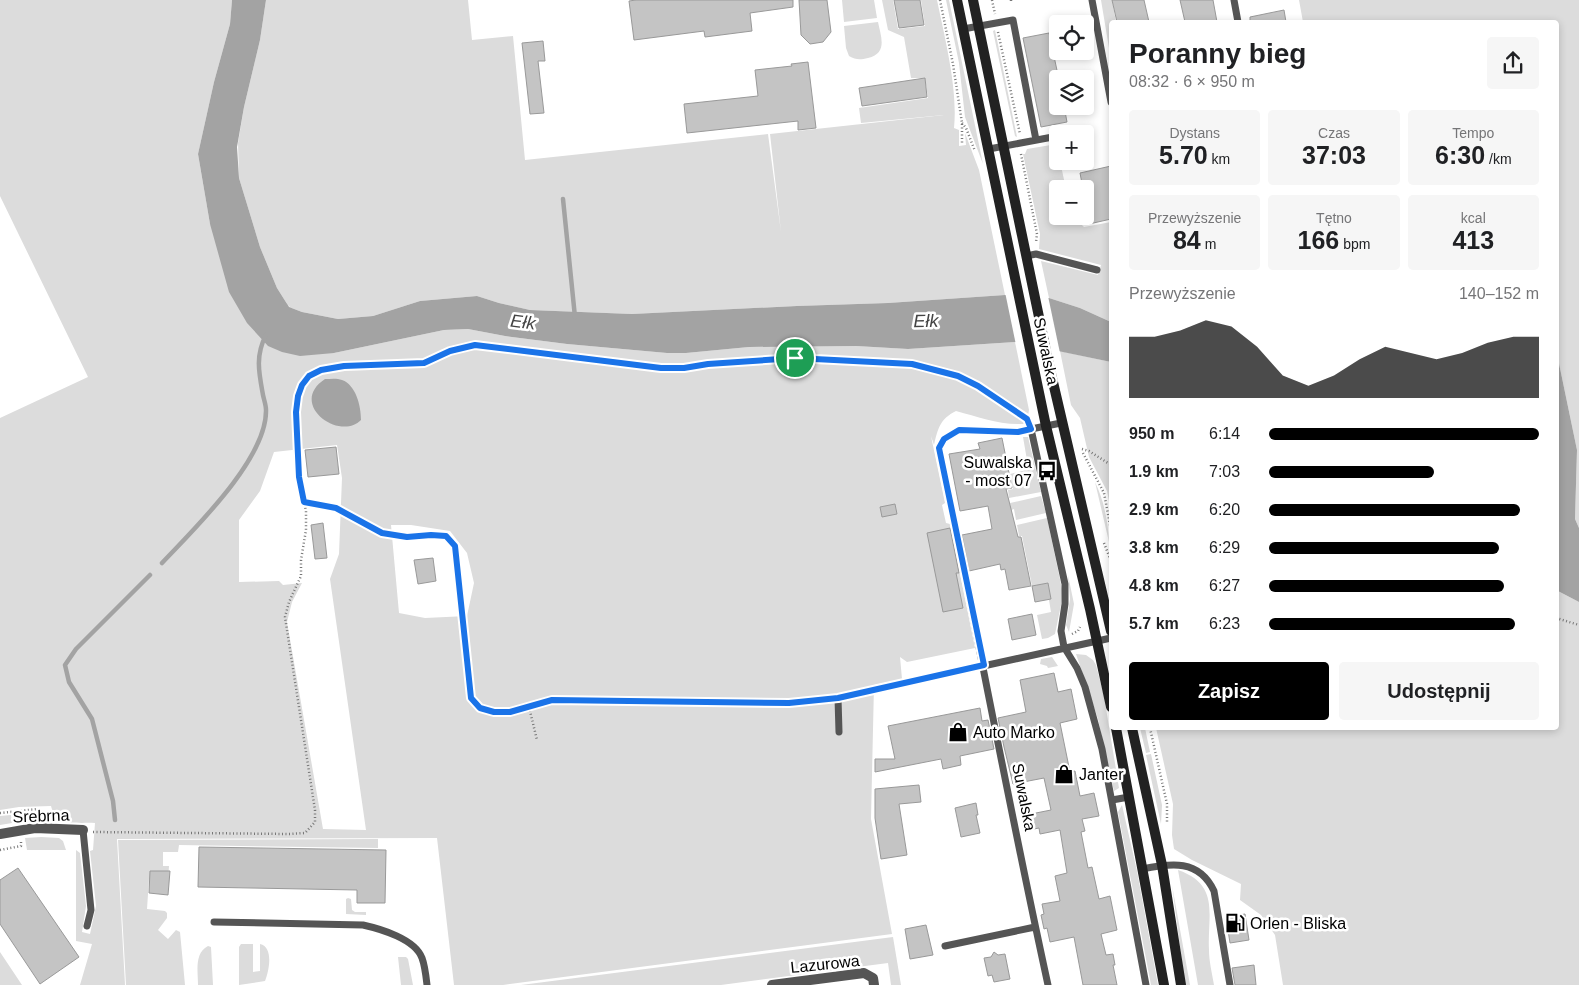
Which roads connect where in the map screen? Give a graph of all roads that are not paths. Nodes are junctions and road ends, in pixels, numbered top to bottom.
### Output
1 (957, 0) edge
2 (973, 0) edge
3 (1092, 0) edge
4 (1234, 0) edge
5 (1238, 20) edge
6 (979, 26) junction
7 (964, 29) junction
8 (1109, 91) edge
9 (1049, 138) edge
10 (1036, 140) junction
11 (1003, 146) junction
12 (989, 149) junction
13 (1026, 256) junction
14 (1097, 270) dead end
15 (1062, 423) junction
16 (1046, 426) junction
17 (1031, 429) junction
18 (1109, 623) edge
19 (1109, 638) edge
20 (1098, 640) junction
21 (1064, 647) junction
22 (984, 665) junction
23 (1109, 697) edge
24 (1116, 730) edge
25 (1132, 730) edge
26 (840, 732) dead end
27 (1129, 797) junction
28 (1112, 800) junction
29 (83, 830) joint
30 (0, 834) edge
31 (1162, 865) junction
32 (1142, 868) junction
33 (214, 922) dead end
34 (88, 926) dead end
35 (1035, 927) junction
36 (945, 946) dead end
37 (427, 985) edge
38 (772, 985) edge
39 (874, 985) edge
40 (1048, 985) edge
41 (1146, 985) edge
42 (1164, 985) edge
43 (1181, 985) edge
44 (1230, 985) edge

1 - 7 street, Suwalska
2 - 6 street, Suwalska
3 - 8 lane
4 - 5 lane
6 - 7 lane
6 - 10 lane
6 - 11 street, Suwalska
7 - 12 street, Suwalska
9 - 10 lane
10 - 11 lane
11 - 12 lane
11 - 13 street, Suwalska
12 - 16 street, Suwalska
13 - 14 lane
13 - 15 street, Suwalska
15 - 16 lane
15 - 18 street, Suwalska
16 - 17 lane
16 - 20 street, Suwalska
17 - 21 lane
17 - 22 lane, Suwalska
19 - 20 lane
20 - 21 lane
20 - 23 street, Suwalska
21 - 22 lane
21 - 28 lane
22 - 26 lane
22 - 35 lane, Suwalska
24 - 27 street
25 - 31 street
27 - 28 lane
27 - 32 street
28 - 41 lane
29 - 30 street, Srebrna
29 - 34 lane
31 - 32 lane
31 - 43 street
31 - 44 lane
32 - 42 street
33 - 37 lane
35 - 36 lane
35 - 40 lane, Suwalska
38 - 39 street, Lazurowa

